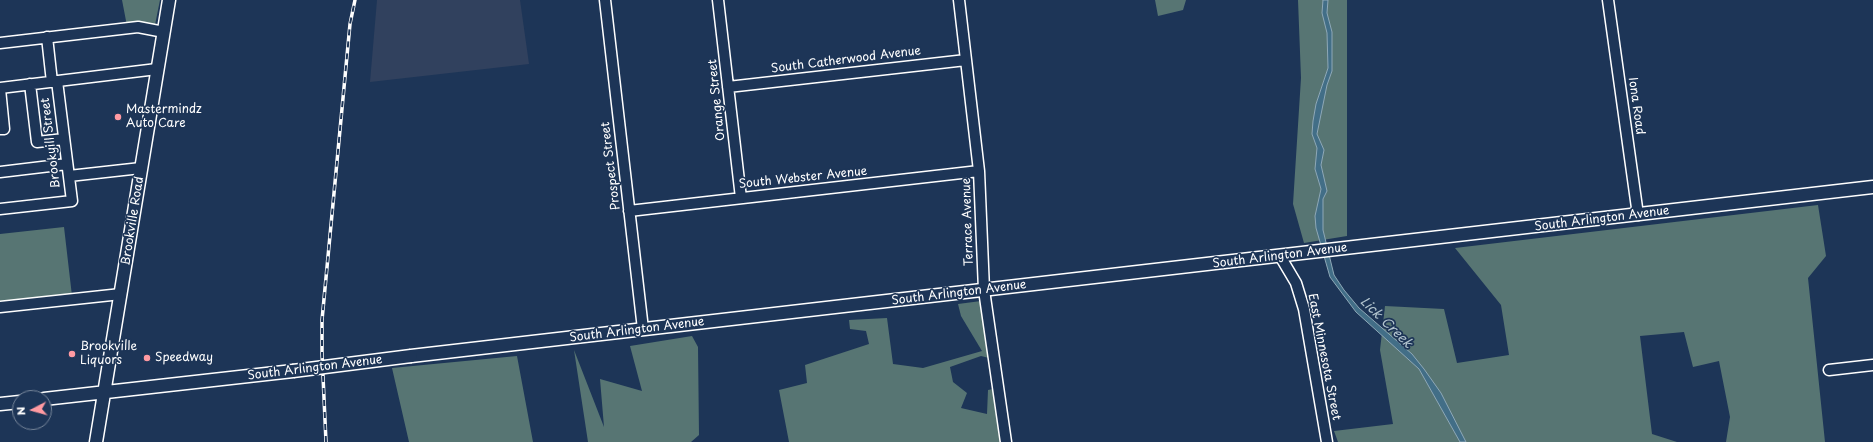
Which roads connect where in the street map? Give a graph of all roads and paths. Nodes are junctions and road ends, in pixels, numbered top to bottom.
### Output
1 (169, 0) edge
2 (605, 0) edge
3 (718, 0) edge
4 (960, 0) edge
5 (1608, 0) edge
6 (164, 32) junction
7 (47, 37) junction
8 (0, 43) edge
9 (966, 60) junction
10 (157, 69) junction
11 (54, 81) junction
12 (30, 84) junction
13 (728, 87) junction
14 (0, 89) edge
15 (0, 129) edge
16 (64, 139) junction
17 (67, 164) junction
18 (141, 168) junction
19 (979, 171) junction
20 (0, 172) edge
21 (68, 176) junction
22 (1873, 187) edge
23 (741, 198) junction
24 (0, 209) edge
25 (630, 211) junction
26 (1638, 215) junction
27 (1280, 256) junction
28 (984, 290) junction
29 (121, 294) junction
30 (0, 307) edge
31 (643, 329) junction
32 (1873, 365) edge
33 (1829, 370) dead end
34 (104, 392) junction
35 (52, 398) edge
36 (12, 403) edge
37 (0, 404) edge
38 (96, 442) edge
39 (1006, 442) edge
40 (1327, 442) edge

1 - 6 main road, Brookville Road
2 - 25 street, Prospect Street
3 - 13 street, Orange Street
4 - 9 street, Terrace Avenue
5 - 26 street, Iona Road
6 - 7 street
6 - 10 main road, Brookville Road
7 - 8 street
7 - 11 street, Brookyill Street
9 - 13 street, South Catherwood Avenue
9 - 19 street, Terrace Avenue
10 - 11 street
10 - 18 main road, Brookville Road
11 - 12 street
11 - 16 street, Brookyill Street
12 - 14 street
12 - 16 street
13 - 23 street, Orange Street
14 - 15 street
16 - 17 street, Brookyill Street
17 - 20 street
17 - 21 street, Brookyill Street
18 - 21 street
18 - 29 main road, Brookville Road
19 - 23 street, South Webster Avenue
19 - 28 street, Terrace Avenue
21 - 24 street, Brookyill Street
22 - 26 main road, South Arlington Avenue
23 - 25 street, South Webster Avenue
25 - 31 street, Prospect Street
26 - 27 main road, South Arlington Avenue
27 - 28 main road, South Arlington Avenue
27 - 40 street, East Minnesota Street
28 - 31 main road, South Arlington Avenue
28 - 39 street, Terrace Avenue
29 - 30 street
29 - 34 main road, Brookville Road
31 - 34 main road, South Arlington Avenue, bridge
32 - 33 street
34 - 35 main road, South Arlington Avenue
34 - 38 main road, Brookville Road
36 - 37 main road

